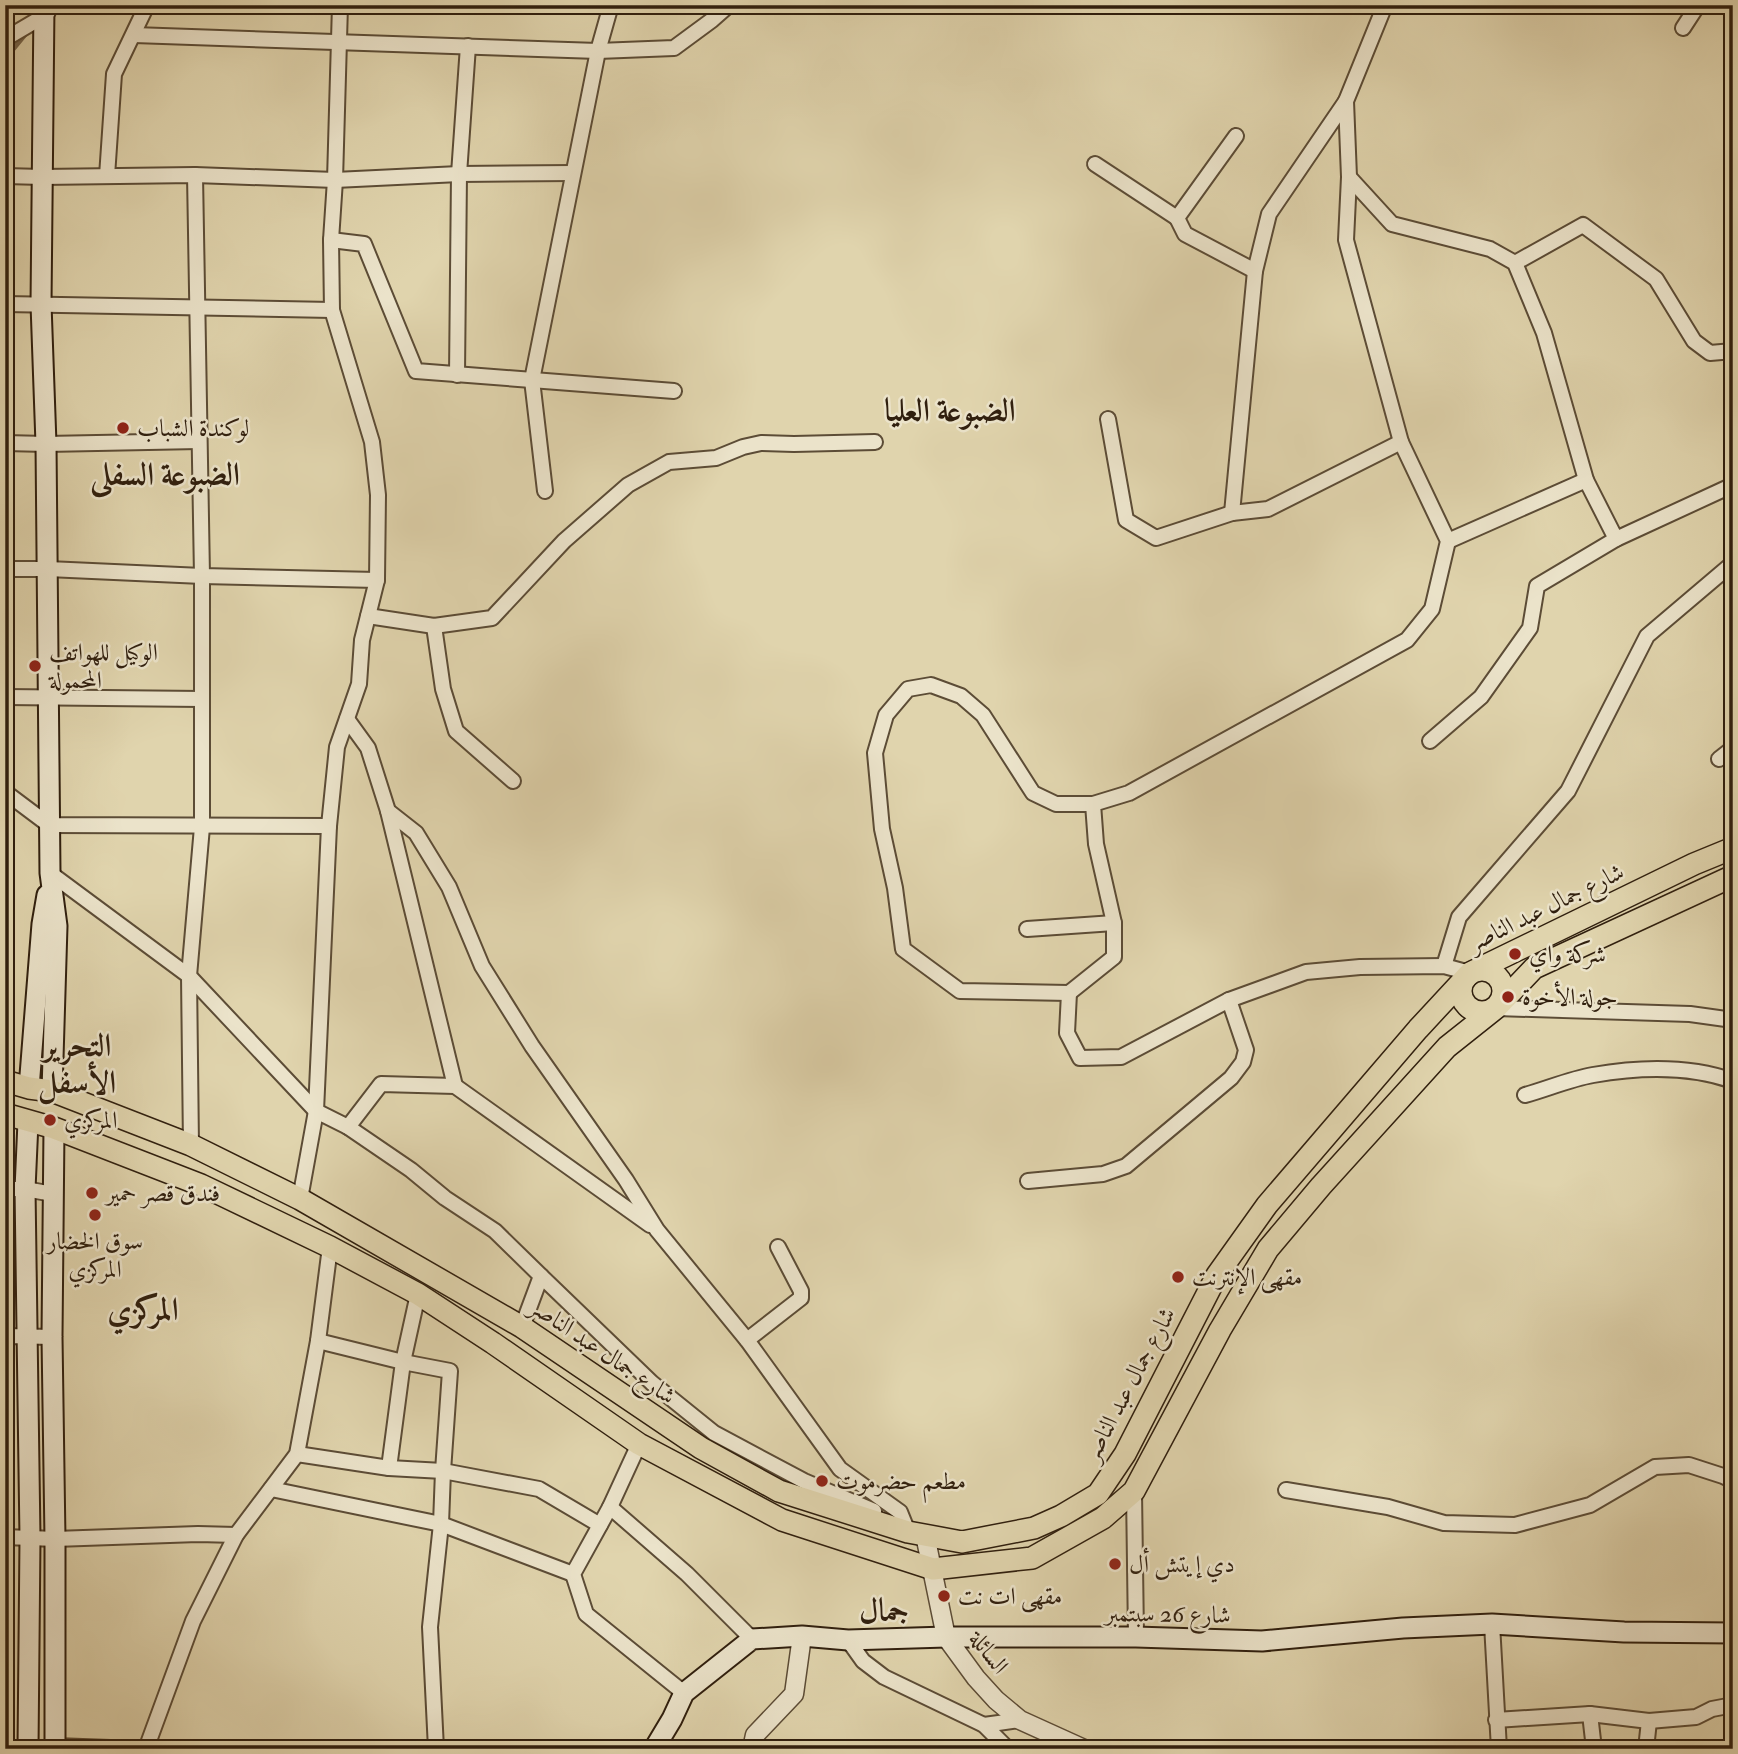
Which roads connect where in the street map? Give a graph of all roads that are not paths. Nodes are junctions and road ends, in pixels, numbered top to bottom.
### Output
1 (147, 5) edge
2 (340, 5) edge
3 (611, 5) edge
4 (729, 5) edge
5 (1385, 5) edge
6 (1698, 5) edge
7 (47, 9) edge
8 (1683, 29) dead end
9 (134, 35) junction
10 (5, 39) edge
11 (339, 42) junction
12 (468, 46) junction
13 (598, 51) junction
14 (1346, 101) junction
15 (1236, 136) dead end
16 (1095, 164) dead end
17 (573, 173) junction
18 (459, 174) junction
19 (195, 175) junction
20 (5, 176) edge
21 (107, 176) junction
22 (42, 177) junction
23 (1349, 177) junction
24 (335, 180) junction
25 (1177, 218) junction
26 (331, 240) junction
27 (1515, 263) junction
28 (1255, 271) junction
29 (5, 304) edge
30 (41, 304) junction
31 (196, 307) junction
32 (332, 310) junction
33 (1733, 351) edge
34 (457, 375) junction
35 (533, 380) junction
36 (674, 391) dead end
37 (1108, 419) dead end
38 (199, 441) junction
39 (875, 442) dead end
40 (1401, 442) junction
41 (5, 443) edge
42 (46, 444) junction
43 (1586, 480) junction
44 (1733, 485) edge
45 (545, 491) dead end
46 (1232, 513) junction
47 (1616, 539) junction
48 (1448, 541) junction
49 (1733, 563) edge
50 (5, 569) edge
51 (48, 569) junction
52 (201, 576) junction
53 (377, 580) junction
54 (368, 616) junction
55 (434, 625) junction
56 (5, 697) edge
57 (48, 697) junction
58 (202, 699) junction
59 (347, 719) junction
60 (1430, 741) dead end
61 (1733, 748) edge
62 (1719, 759) dead end
63 (513, 781) dead end
64 (5, 792) edge
65 (1093, 804) junction
66 (388, 811) junction
67 (49, 825) junction
68 (329, 826) junction
69 (202, 827) junction
70 (1733, 848) edge
71 (50, 873) junction
72 (1733, 876) edge
73 (1114, 923) junction
74 (1027, 929) dead end
75 (1444, 966) junction
76 (1470, 973) junction
77 (189, 976) junction
78 (1069, 993) junction
79 (1229, 1000) junction
80 (1496, 1008) junction
81 (1733, 1020) edge
82 (1733, 1080) edge
83 (5, 1081) edge
84 (455, 1086) junction
85 (29, 1088) junction
86 (52, 1091) junction
87 (1525, 1095) dead end
88 (316, 1111) junction
89 (5, 1114) edge
90 (28, 1122) junction
91 (348, 1127) junction
92 (54, 1128) junction
93 (191, 1145) junction
94 (1028, 1181) dead end
95 (15, 1189) edge
96 (53, 1194) junction
97 (300, 1199) junction
98 (657, 1230) junction
99 (330, 1247) junction
100 (778, 1247) dead end
101 (541, 1276) junction
102 (418, 1294) junction
103 (522, 1327) junction
104 (5, 1336) edge
105 (27, 1337) junction
106 (52, 1337) junction
107 (747, 1340) junction
108 (318, 1341) junction
109 (403, 1362) junction
110 (639, 1444) junction
111 (297, 1454) junction
112 (389, 1468) junction
113 (443, 1471) junction
114 (1733, 1482) edge
115 (271, 1489) junction
116 (1134, 1490) junction
117 (1286, 1490) dead end
118 (610, 1507) junction
119 (441, 1524) junction
120 (600, 1525) junction
121 (912, 1530) junction
122 (236, 1535) junction
123 (5, 1537) edge
124 (30, 1538) junction
125 (55, 1539) junction
126 (933, 1569) junction
127 (573, 1574) junction
128 (1492, 1624) junction
129 (1733, 1633) edge
130 (802, 1636) junction
131 (946, 1637) junction
132 (1136, 1637) junction
133 (752, 1639) junction
134 (848, 1640) junction
135 (684, 1693) junction
136 (1733, 1706) edge
137 (1590, 1714) junction
138 (1020, 1720) junction
139 (1496, 1720) junction
140 (1649, 1721) junction
141 (984, 1726) junction
142 (55, 1747) edge
143 (28, 1749) edge
144 (138, 1749) edge
145 (146, 1749) edge
146 (436, 1749) edge
147 (654, 1749) edge
148 (752, 1749) edge
149 (1008, 1749) edge
150 (1084, 1749) edge
151 (1499, 1749) edge
152 (1594, 1749) edge
153 (1646, 1749) edge

1 - 9 street
2 - 11 street
3 - 13 street
4 - 13 street
5 - 14 street
6 - 8 street
7 - 10 street
7 - 22 main road
9 - 11 street
9 - 21 street
11 - 12 street
11 - 24 street
12 - 13 street
12 - 18 street
13 - 17 street
14 - 23 street
14 - 28 street
15 - 25 street
16 - 25 street
17 - 18 street
17 - 35 street
18 - 24 street
18 - 34 street
19 - 21 street
19 - 24 street
19 - 31 street
20 - 22 street
21 - 22 street
22 - 30 main road
23 - 27 street
23 - 40 street
24 - 26 street
25 - 28 street
26 - 32 street
26 - 34 street
27 - 33 street
27 - 43 street
28 - 46 street
29 - 30 street
30 - 31 street
30 - 42 main road
31 - 32 street
31 - 38 street
32 - 53 street
34 - 35 street
35 - 36 street
35 - 45 street
37 - 46 street
38 - 42 street
38 - 52 street
39 - 55 street
40 - 46 street
40 - 48 street
41 - 42 street
42 - 51 main road
43 - 47 street
43 - 48 street
44 - 47 street
47 - 60 street
48 - 65 street
49 - 75 street
50 - 51 street
51 - 52 street
51 - 57 main road
52 - 53 street
52 - 58 street
53 - 54 street
54 - 55 street
54 - 59 street
55 - 63 street
56 - 57 street
57 - 58 street
57 - 67 main road
58 - 69 street
59 - 66 street
59 - 68 street
61 - 62 street
64 - 67 street
65 - 73 street
65 - 78 street
66 - 84 street
66 - 98 street
67 - 69 street
67 - 71 main road
68 - 69 street
68 - 88 street
69 - 77 street
70 - 76 main road, شارع جمال عبد الناصر
71 - 77 street
71 - 85 main road
71 - 86 main road
72 - 80 main road, شارع جمال عبد الناصر
73 - 74 street
73 - 78 street
75 - 76 street
75 - 79 street
76 - 80 main road
76 - 80 main road
76 - 121 main road, شارع جمال عبد الناصر
77 - 88 street
77 - 93 street
78 - 79 street
79 - 94 street
80 - 81 street
80 - 116 main road, شارع جمال عبد الناصر
82 - 87 street
83 - 85 main road, شارع جمال عبد الناصر
84 - 91 street
84 - 98 street
85 - 86 main road, شارع جمال عبد الناصر
86 - 93 main road, شارع جمال عبد الناصر
88 - 91 street
88 - 97 street
89 - 90 main road, شارع جمال عبد الناصر
90 - 92 main road, شارع جمال عبد الناصر
90 - 95 main road
91 - 101 street
92 - 96 main road
92 - 99 main road, شارع جمال عبد الناصر
93 - 97 main road, شارع جمال عبد الناصر
95 - 96 street
95 - 105 main road
96 - 106 main road
97 - 103 main road, شارع جمال عبد الناصر
98 - 107 street
99 - 102 main road, شارع جمال عبد الناصر
99 - 108 street
100 - 107 street
101 - 103 street
101 - 121 street
102 - 109 street
102 - 110 main road, شارع جمال عبد الناصر
103 - 121 main road, شارع جمال عبد الناصر
104 - 105 street
105 - 106 street
105 - 124 main road
106 - 125 main road
107 - 121 street
108 - 109 street
108 - 111 street
109 - 112 street
109 - 113 street
110 - 118 street
110 - 126 main road, شارع جمال عبد الناصر
111 - 112 street
111 - 115 street
112 - 113 street
113 - 119 street
113 - 120 street
114 - 117 street
115 - 119 street
115 - 122 street
116 - 126 main road, شارع جمال عبد الناصر
116 - 132 street
118 - 120 street
118 - 133 street
119 - 127 street
119 - 146 street
120 - 127 street
121 - 126 street, السائلة
122 - 125 street
122 - 145 street
123 - 124 street
124 - 125 street
124 - 143 main road
125 - 142 main road
126 - 131 street, السائلة
127 - 135 street
128 - 129 main road, شارع 26 سبتمبر
128 - 132 main road, شارع 26 سبتمبر
128 - 139 street
130 - 133 main road, شارع 26 سبتمبر
130 - 134 main road, شارع 26 سبتمبر
130 - 148 street
131 - 132 main road, شارع 26 سبتمبر
131 - 134 main road, شارع 26 سبتمبر
131 - 138 street, السائلة
133 - 135 main road
134 - 141 street
135 - 147 main road
136 - 140 street
137 - 139 street
137 - 140 street
137 - 152 street
138 - 141 street
138 - 150 street, السائلة
139 - 151 street
140 - 153 street
141 - 149 street
142 - 144 street

